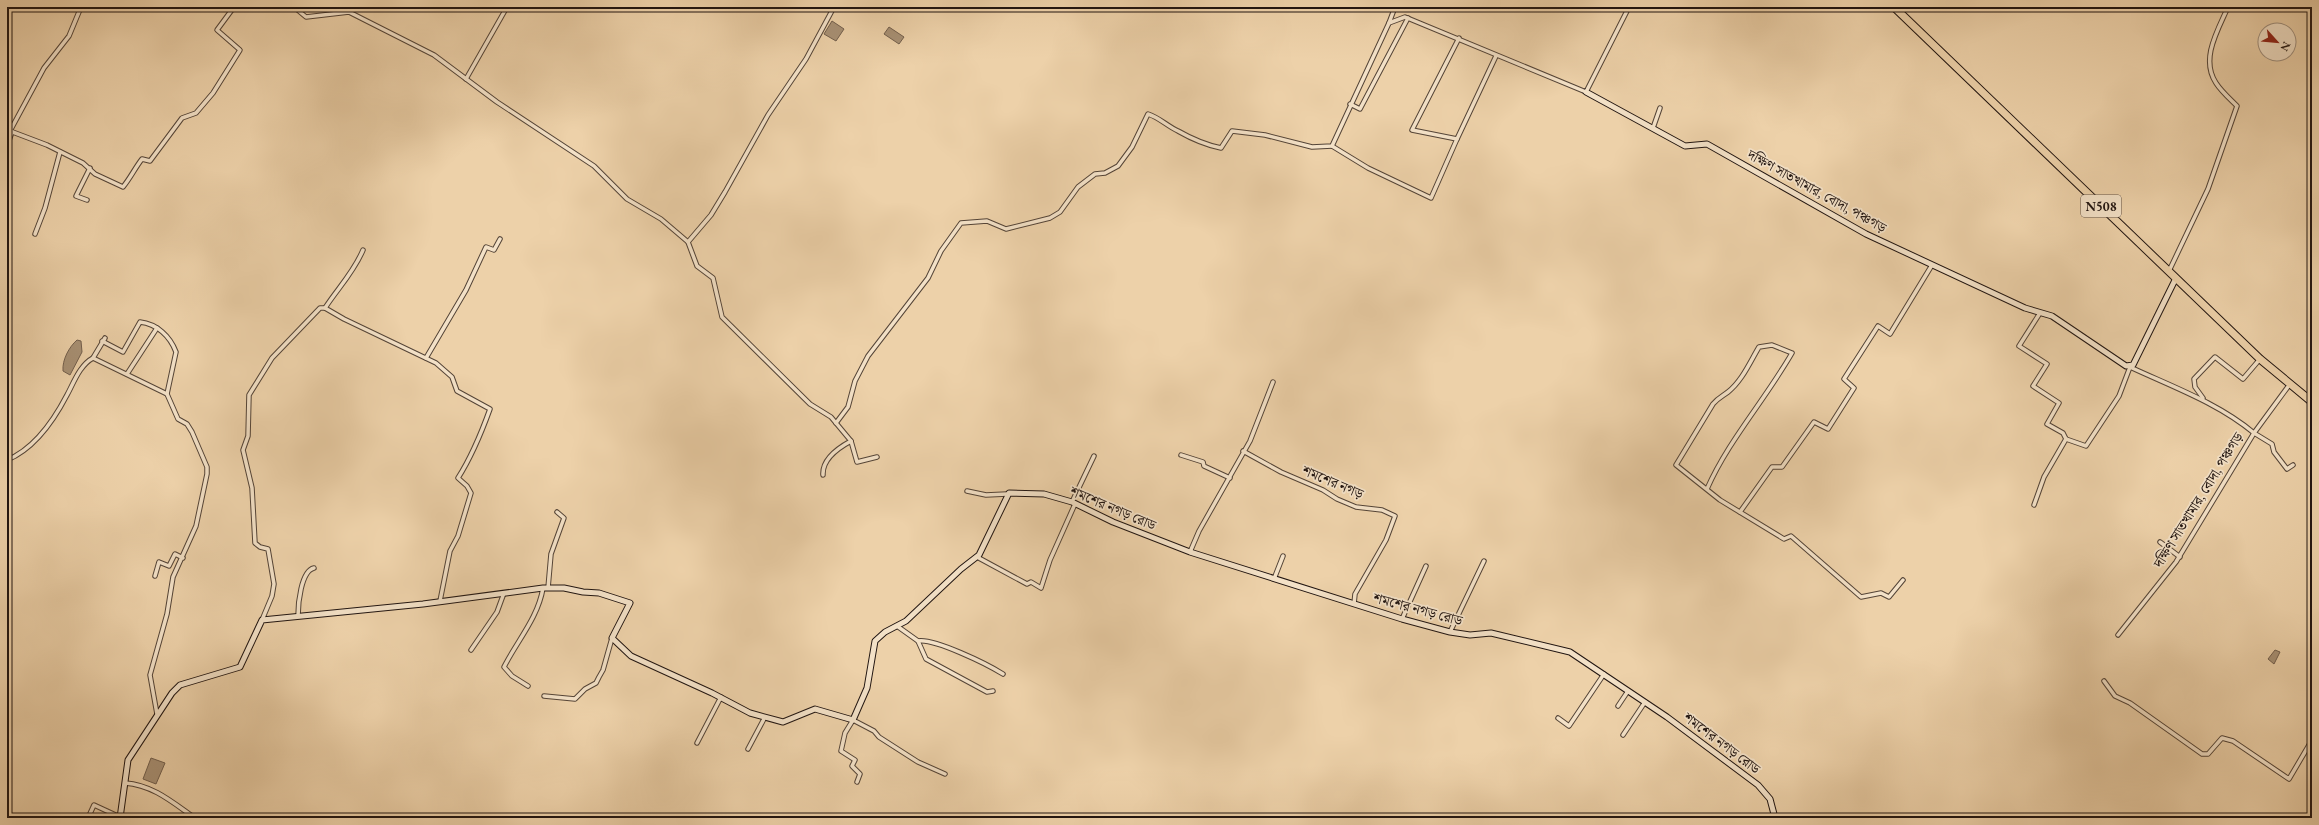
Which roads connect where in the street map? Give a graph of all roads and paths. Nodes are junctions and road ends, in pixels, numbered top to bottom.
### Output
1 (81, 7) edge
2 (234, 7) edge
3 (294, 7) edge
4 (507, 7) edge
5 (834, 7) edge
6 (1395, 7) edge
7 (1629, 7) edge
8 (1894, 7) edge
9 (2228, 7) edge
10 (1408, 18) junction
11 (1389, 23) junction
12 (1459, 38) junction
13 (1496, 56) junction
14 (466, 79) junction
15 (1586, 92) junction
16 (1350, 104) junction
17 (1660, 108) dead end
18 (1653, 128) junction
19 (12, 132) junction
20 (1457, 139) junction
21 (7, 146) edge
22 (1332, 146) junction
23 (60, 152) junction
24 (90, 168) junction
25 (87, 200) dead end
26 (35, 234) dead end
27 (500, 239) dead end
28 (688, 242) junction
29 (363, 250) dead end
30 (1932, 265) junction
31 (2169, 271) junction
32 (2176, 278) junction
33 (325, 308) junction
34 (2040, 313) junction
35 (156, 328) junction
36 (93, 358) junction
37 (426, 358) junction
38 (2260, 359) junction
39 (2130, 367) junction
40 (127, 374) junction
41 (1273, 382) dead end
42 (2290, 384) junction
43 (167, 394) junction
44 (2203, 398) dead end
45 (2312, 402) edge
46 (836, 423) junction
47 (2254, 434) junction
48 (2066, 439) junction
49 (851, 441) junction
50 (1243, 451) junction
51 (1181, 455) dead end
52 (1094, 456) dead end
53 (878, 457) dead end
54 (7, 460) edge
55 (2293, 466) dead end
56 (823, 475) dead end
57 (1230, 478) junction
58 (1707, 490) junction
59 (967, 491) dead end
60 (1008, 493) junction
61 (1074, 503) junction
62 (2034, 505) dead end
63 (557, 512) dead end
64 (1740, 512) junction
65 (2160, 542) dead end
66 (1190, 552) junction
67 (1282, 556) dead end
68 (977, 557) junction
69 (2180, 557) junction
70 (183, 558) junction
71 (1484, 561) dead end
72 (1426, 566) dead end
73 (314, 568) dead end
74 (155, 576) dead end
75 (1274, 579) junction
76 (1903, 580) dead end
77 (546, 588) junction
78 (504, 593) junction
79 (440, 601) junction
80 (1354, 604) junction
81 (298, 616) junction
82 (1402, 619) junction
83 (262, 620) junction
84 (897, 626) junction
85 (1450, 632) junction
86 (2118, 635) dead end
87 (612, 638) junction
88 (918, 641) junction
89 (471, 650) dead end
90 (1003, 674) dead end
91 (1604, 674) junction
92 (2104, 681) dead end
93 (528, 686) dead end
94 (992, 690) dead end
95 (1628, 691) junction
96 (544, 696) dead end
97 (721, 697) junction
98 (1645, 702) junction
99 (1618, 706) dead end
100 (157, 714) junction
101 (766, 717) junction
102 (1558, 718) dead end
103 (853, 720) junction
104 (1623, 735) dead end
105 (2312, 740) edge
106 (697, 743) dead end
107 (748, 749) dead end
108 (945, 774) dead end
109 (857, 782) dead end
110 (125, 783) junction
111 (192, 816) dead end
112 (88, 818) edge
113 (120, 818) edge
114 (1775, 818) edge

1 - 19 street
2 - 24 street
3 - 14 street
4 - 14 street
5 - 28 street
6 - 11 street
7 - 15 street
8 - 31 highway, N508
9 - 31 street
10 - 11 street
10 - 12 street, দক্ষিণ সাতখামার, বোদা, পঞ্চগড়
10 - 16 street
11 - 16 street
12 - 13 street, দক্ষিণ সাতখামার, বোদা, পঞ্চগড়
12 - 20 street
13 - 15 street, দক্ষিণ সাতখামার, বোদা, পঞ্চগড়
13 - 20 street
14 - 28 street
15 - 18 street, দক্ষিণ সাতখামার, বোদা, পঞ্চগড়
16 - 22 street
17 - 18 street
18 - 30 street, দক্ষিণ সাতখামার, বোদা, পঞ্চগড়
19 - 21 street
19 - 23 street
20 - 22 street
22 - 46 street
23 - 24 street
23 - 26 street
24 - 25 street
27 - 37 street
28 - 46 street
29 - 33 street
30 - 34 street, দক্ষিণ সাতখামার, বোদা, পঞ্চগড়
30 - 64 street
31 - 32 highway, N508
32 - 38 highway, N508
32 - 39 street
33 - 37 street
33 - 83 street
34 - 39 street, দক্ষিণ সাতখামার, বোদা, পঞ্চগড়
34 - 48 street
35 - 36 street
35 - 40 street
35 - 43 street
36 - 40 street
36 - 54 street
37 - 79 street
38 - 42 highway, N508
38 - 44 street
39 - 47 street, দক্ষিণ সাতখামার, বোদা, পঞ্চগড়
39 - 48 street
40 - 43 street
41 - 50 street
42 - 45 highway, N508
42 - 47 street, দক্ষিণ সাতখামার, বোদা, পঞ্চগড়
43 - 70 street
46 - 49 street
47 - 55 street, দক্ষিণ সাতখামার, বোদা, পঞ্চগড়
47 - 69 street, দক্ষিণ সাতখামার, বোদা, পঞ্চগড়
48 - 62 street
49 - 53 street
49 - 56 street
50 - 57 street
50 - 80 street, শমশের নগড়
51 - 57 street
52 - 61 street
57 - 66 street
58 - 58 street
58 - 64 street
59 - 60 street
60 - 61 street, শমশের নগড় রোড
60 - 68 street
61 - 66 street, শমশের নগড় রোড
61 - 68 street
63 - 77 street
64 - 76 street
65 - 69 street
66 - 75 street, শমশের নগড় রোড
67 - 75 street
68 - 84 street
69 - 86 street, দক্ষিণ সাতখামার, বোদা, পঞ্চগড়
70 - 74 street
70 - 100 street
71 - 85 street
72 - 82 street
73 - 81 street
75 - 80 street, শমশের নগড় রোড
77 - 78 street
77 - 87 street
77 - 93 street
78 - 79 street
78 - 89 street
79 - 81 street
80 - 82 street, শমশের নগড় রোড
81 - 83 street
82 - 85 street, শমশের নগড় রোড
83 - 100 street
84 - 88 street
84 - 103 street
85 - 91 street, শমশের নগড় রোড
87 - 96 street
87 - 97 street
88 - 90 street
88 - 94 street
91 - 95 street, শমশের নগড় রোড
91 - 102 street
92 - 105 street
95 - 98 street, শমশের নগড় রোড
95 - 99 street
97 - 101 street
97 - 106 street
98 - 104 street
98 - 114 street, শমশের নগড় রোড
100 - 110 street
101 - 103 street
101 - 107 street
103 - 108 street
103 - 109 street
110 - 111 street
110 - 113 street
112 - 113 street

